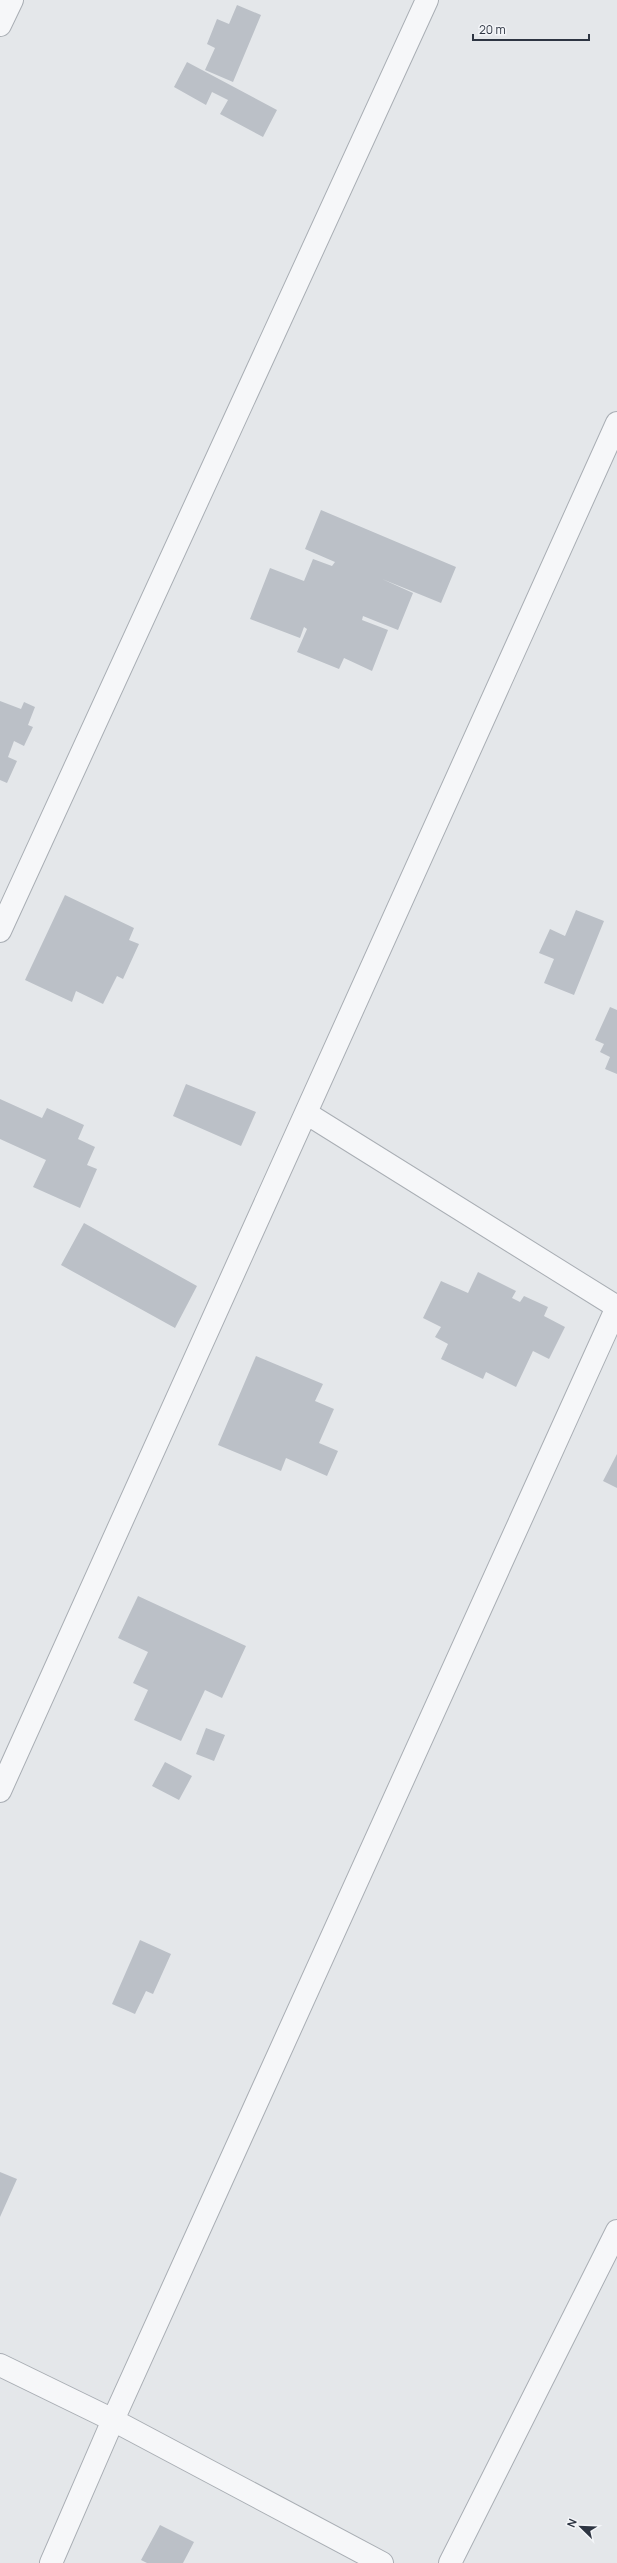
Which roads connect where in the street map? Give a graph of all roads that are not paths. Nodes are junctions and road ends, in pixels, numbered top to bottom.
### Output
1 (12, 0) edge
2 (427, 0) edge
3 (0, 26) edge
4 (617, 423) edge
5 (0, 931) edge
6 (306, 1113) junction
7 (617, 1307) edge
8 (0, 1791) edge
9 (617, 2231) edge
10 (0, 2365) edge
11 (112, 2420) junction
12 (51, 2563) edge
13 (382, 2563) edge
14 (450, 2563) edge

1 - 3 street
2 - 5 street
4 - 6 street
6 - 7 street
6 - 8 street
7 - 11 street
9 - 14 street
10 - 11 street
11 - 12 street
11 - 13 street

